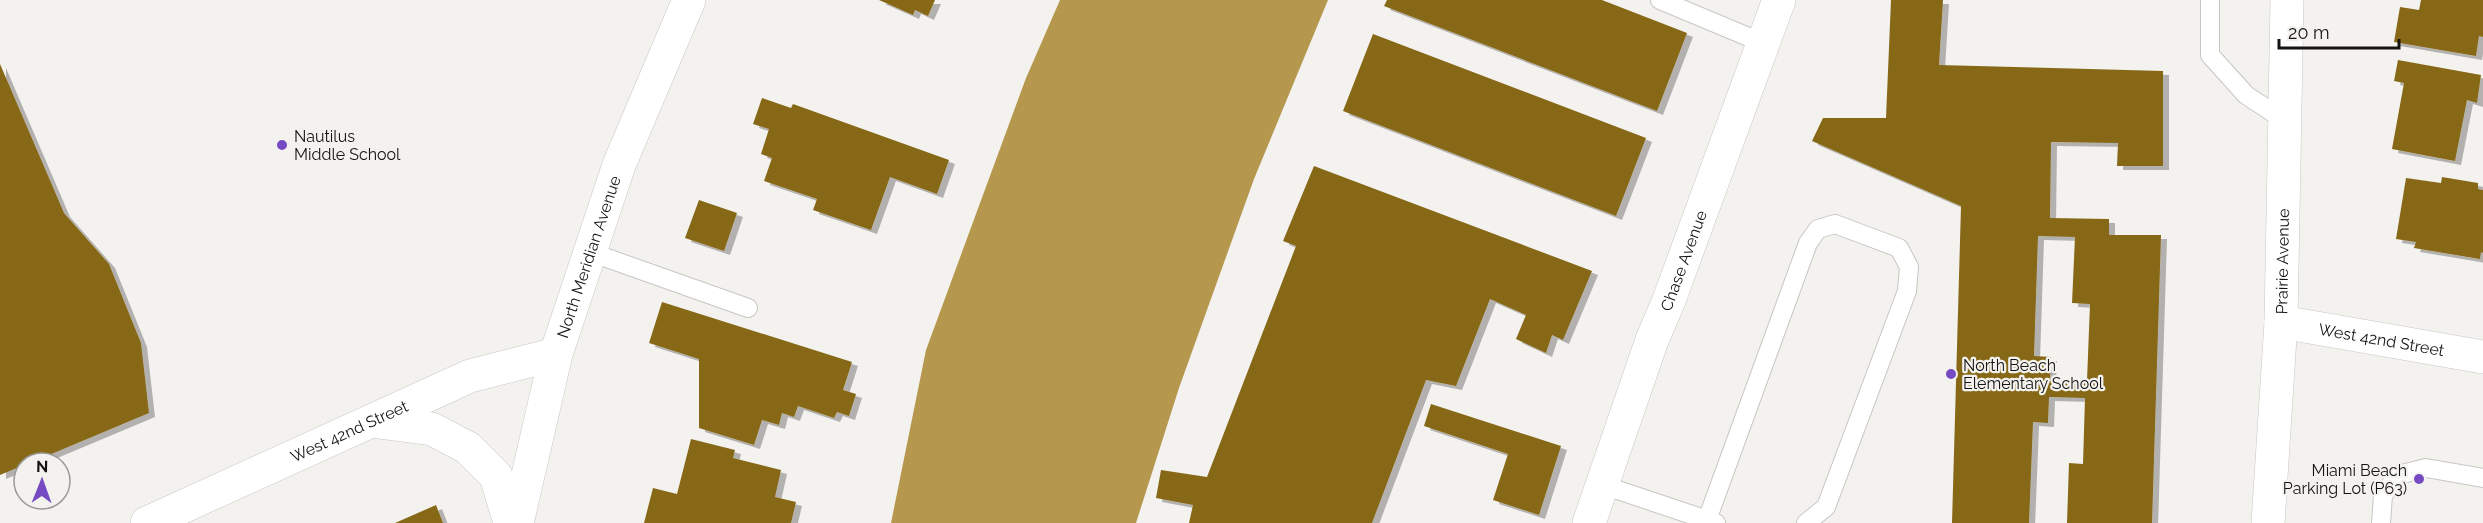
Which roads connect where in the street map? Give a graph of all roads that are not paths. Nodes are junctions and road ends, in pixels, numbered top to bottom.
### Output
1 (689, 0) edge
2 (1660, 0) edge
3 (1779, 0) edge
4 (2210, 0) edge
5 (2287, 0) edge
6 (1763, 43) junction
7 (2284, 120) junction
8 (590, 252) junction
9 (748, 308) dead end
10 (2281, 322) junction
11 (556, 354) junction
12 (2483, 357) edge
13 (371, 421) junction
14 (2483, 478) edge
15 (1603, 484) junction
16 (1711, 522) edge
17 (147, 523) edge
18 (510, 523) edge
19 (517, 523) edge
20 (1589, 523) edge
21 (1806, 523) edge
22 (2268, 523) edge
23 (2380, 523) edge

1 - 8 street, North Meridian Avenue
2 - 6 lane
3 - 6 street, Chase Avenue
4 - 7 lane
5 - 7 street, Prairie Avenue
6 - 15 street, Chase Avenue
7 - 10 street, Prairie Avenue
8 - 9 lane
8 - 11 street, North Meridian Avenue
10 - 12 street, West 42nd Street
10 - 22 street, Prairie Avenue
11 - 13 street, West 42nd Street
11 - 19 street, North Meridian Avenue
13 - 17 street, West 42nd Street
13 - 18 street
14 - 23 lane
15 - 16 lane
15 - 20 street, Chase Avenue
16 - 21 lane

